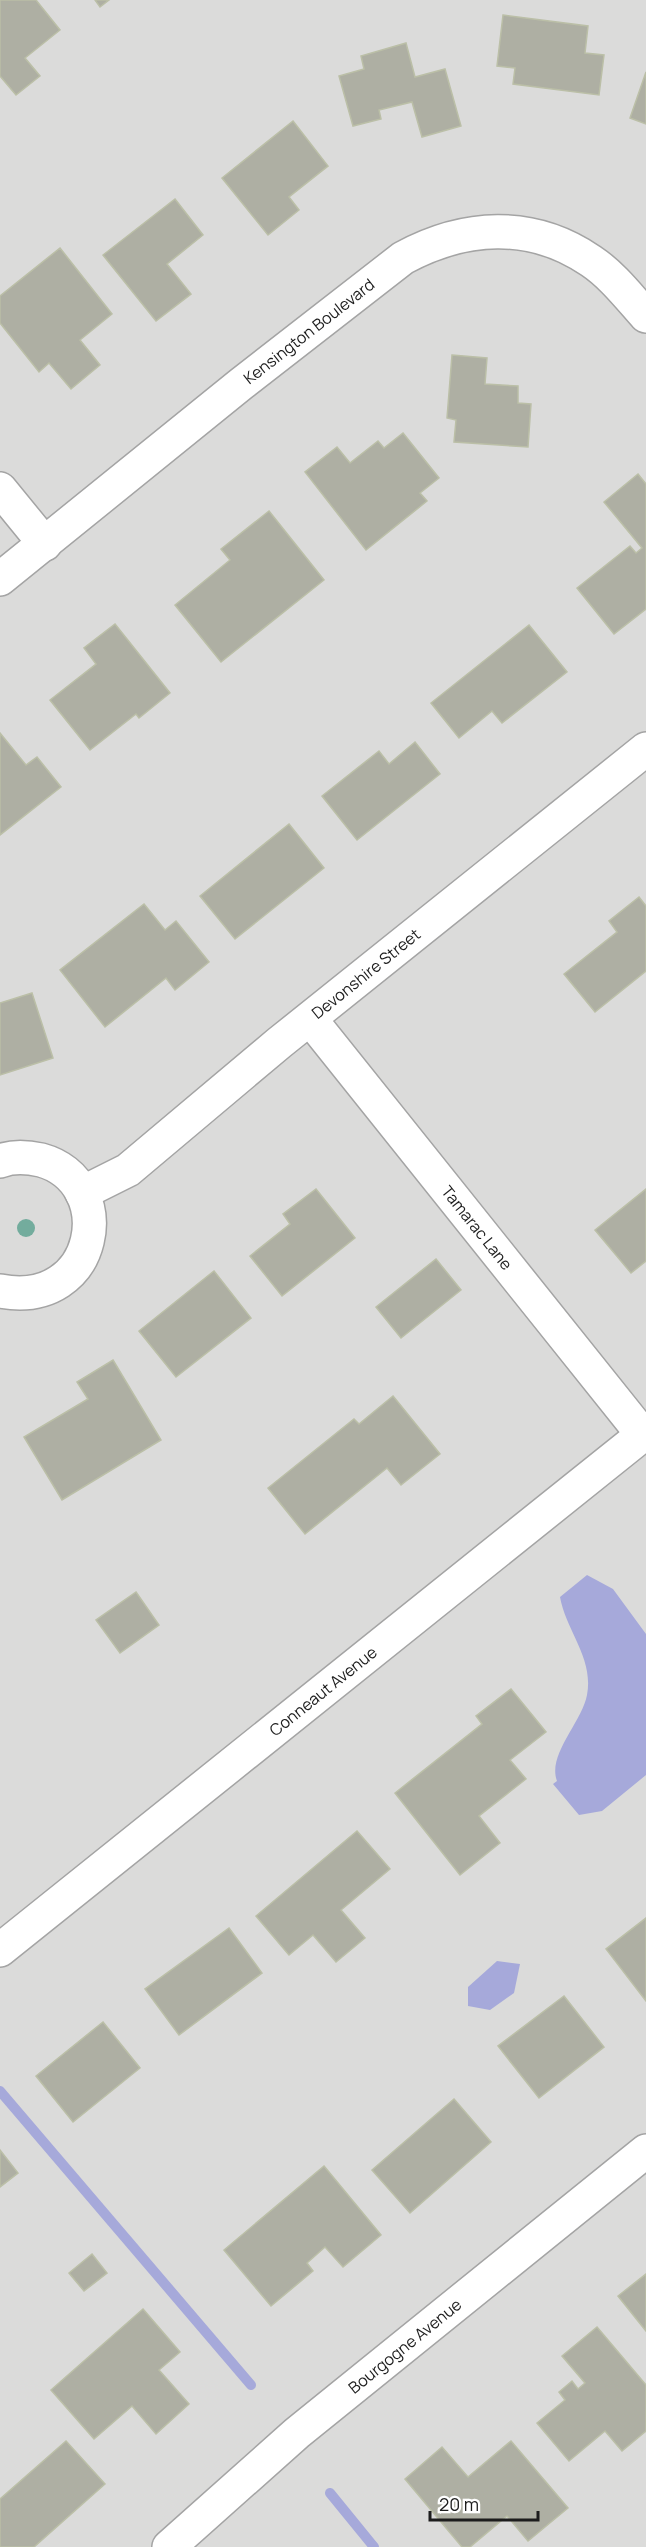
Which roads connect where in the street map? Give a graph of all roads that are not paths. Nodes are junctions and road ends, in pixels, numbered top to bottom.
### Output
1 (646, 316) edge
2 (0, 489) edge
3 (45, 544) junction
4 (0, 579) edge
5 (646, 749) edge
6 (310, 1020) junction
7 (0, 1161) edge
8 (82, 1193) junction
9 (0, 1291) edge
10 (645, 1433) edge
11 (0, 1950) edge
12 (646, 2151) edge
13 (169, 2547) edge

1 - 3 street, Kensington Boulevard
2 - 3 street
3 - 4 street, Kensington Boulevard
5 - 6 street, Devonshire Street
6 - 8 street, Devonshire Street
6 - 10 street, Tamarac Lane
7 - 8 street
8 - 9 street
10 - 11 street, Conneaut Avenue
12 - 13 street, Bourgogne Avenue

